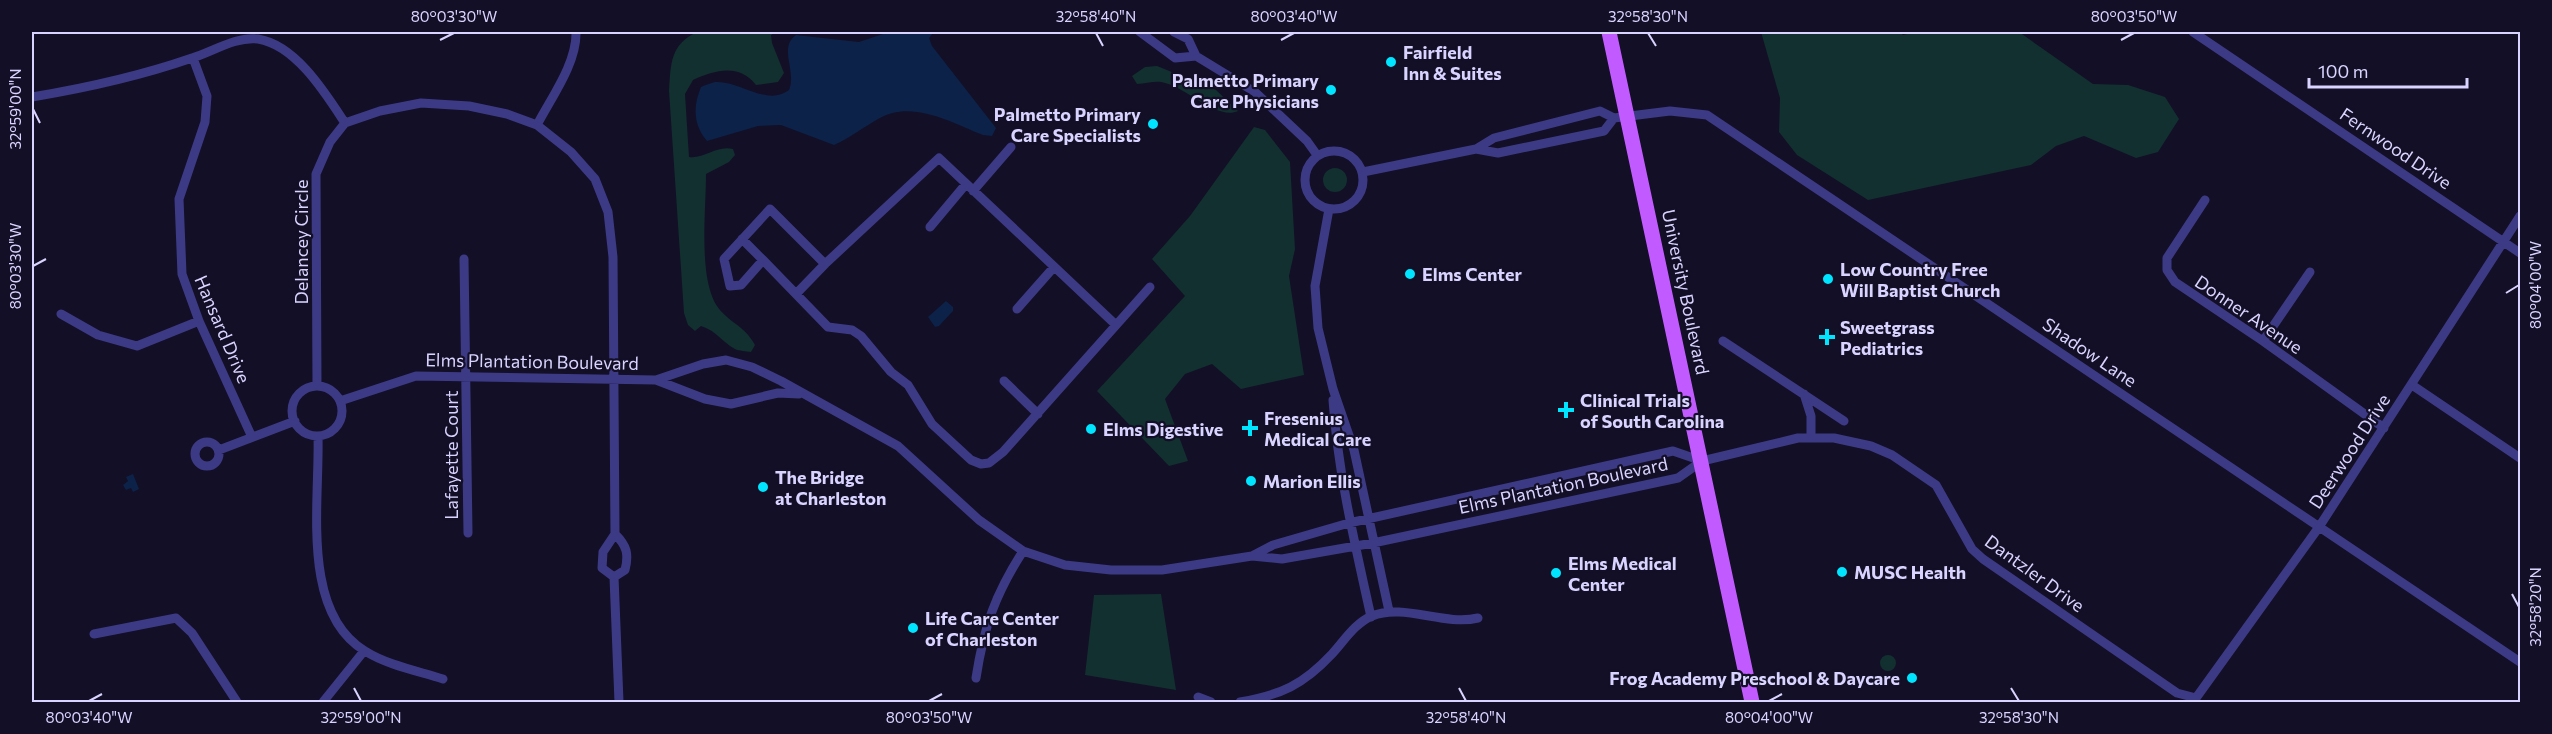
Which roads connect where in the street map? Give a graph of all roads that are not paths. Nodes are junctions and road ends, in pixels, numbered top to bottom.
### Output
1 (576, 32) edge
2 (1140, 32) edge
3 (1173, 32) edge
4 (1609, 32) edge
5 (2193, 32) edge
6 (1196, 56) junction
7 (193, 58) junction
8 (32, 97) edge
9 (1621, 117) junction
10 (345, 123) junction
11 (537, 125) junction
12 (1011, 147) dead end
13 (1476, 149) junction
14 (1317, 156) junction
15 (1363, 172) junction
16 (970, 188) junction
17 (2205, 200) dead end
18 (1329, 208) junction
19 (2520, 216) edge
20 (930, 226) dead end
21 (742, 239) junction
22 (2503, 241) junction
23 (2520, 253) edge
24 (464, 259) dead end
25 (763, 260) junction
26 (825, 264) junction
27 (1054, 267) junction
28 (2310, 272) dead end
29 (1150, 287) dead end
30 (796, 294) junction
31 (1017, 309) dead end
32 (61, 314) dead end
33 (199, 321) junction
34 (1116, 325) junction
35 (1723, 341) dead end
36 (2263, 341) junction
37 (467, 377) junction
38 (656, 380) junction
39 (615, 381) junction
40 (1004, 381) dead end
41 (2412, 385) junction
42 (317, 386) junction
43 (1333, 388) junction
44 (1803, 393) junction
45 (802, 394) junction
46 (340, 401) junction
47 (1038, 414) junction
48 (295, 421) junction
49 (1844, 421) dead end
50 (2384, 428) junction
51 (251, 435) junction
52 (318, 436) junction
53 (1811, 438) junction
54 (219, 450) dead end
55 (2520, 458) edge
56 (1702, 460) junction
57 (1370, 519) junction
58 (1349, 524) junction
59 (2319, 527) junction
60 (468, 533) dead end
61 (615, 534) junction
62 (1373, 543) junction
63 (1356, 547) junction
64 (1023, 551) junction
65 (1252, 556) junction
66 (614, 578) junction
67 (1389, 611) junction
68 (1371, 616) junction
69 (1478, 618) dead end
70 (94, 634) dead end
71 (364, 651) junction
72 (2520, 662) edge
73 (976, 678) dead end
74 (443, 680) dead end
75 (1198, 696) dead end
76 (2196, 698) joint
77 (237, 702) edge
78 (323, 702) edge
79 (619, 702) edge
80 (1210, 702) edge
81 (1240, 702) edge
82 (1752, 702) edge

1 - 11 street
2 - 6 street
3 - 6 street
4 - 9 main road, University Boulevard
5 - 22 street, Fernwood Drive
6 - 14 street
7 - 8 street
7 - 10 street
7 - 33 street, Hansard Drive
9 - 13 street, Shadow Lane
9 - 13 street
9 - 56 main road, University Boulevard
9 - 59 street, Shadow Lane
10 - 11 street
10 - 42 street, Delancey Circle
11 - 39 street
12 - 16 street
13 - 15 street
14 - 15 street
14 - 18 street
15 - 18 street
16 - 20 street
16 - 26 street
16 - 27 street
17 - 36 street, Donner Avenue
18 - 43 street
19 - 22 street, Deerwood Drive
21 - 25 street
21 - 25 street
21 - 26 street
22 - 23 street, Fernwood Drive
22 - 41 street, Deerwood Drive
24 - 37 street, Lafayette Court
25 - 30 street
26 - 30 street
27 - 31 street
27 - 34 street
28 - 36 street
29 - 34 street
30 - 47 street
32 - 33 street
33 - 51 street, Hansard Drive
34 - 47 street
35 - 44 street
36 - 50 street, Donner Avenue
37 - 39 street, Elms Plantation Boulevard
37 - 46 street, Elms Plantation Boulevard
37 - 60 street, Lafayette Court
38 - 39 street, Elms Plantation Boulevard
38 - 45 street, Elms Plantation Boulevard
38 - 45 street, Elms Plantation Boulevard
39 - 61 street
40 - 47 street
41 - 50 street, Deerwood Drive
41 - 55 street
42 - 46 street
42 - 48 street
43 - 57 street
43 - 58 street
44 - 49 street
44 - 53 street
45 - 64 street, Elms Plantation Boulevard
46 - 52 street
48 - 51 street
48 - 52 street
50 - 59 street, Deerwood Drive
51 - 54 street
52 - 71 street
53 - 56 street, Dantzler Drive
53 - 76 street, Dantzler Drive
56 - 57 street, Elms Plantation Boulevard
56 - 62 street, Elms Plantation Boulevard
56 - 82 main road, University Boulevard
57 - 58 street, Elms Plantation Boulevard
57 - 62 street
58 - 63 street
58 - 65 street, Elms Plantation Boulevard
59 - 72 street, Shadow Lane
59 - 76 street, Deerwood Drive
61 - 66 street
61 - 66 street
62 - 63 street, Elms Plantation Boulevard
62 - 67 street
63 - 65 street, Elms Plantation Boulevard
63 - 68 street
64 - 65 street, Elms Plantation Boulevard
64 - 73 street
66 - 79 street
67 - 68 street
67 - 69 street
68 - 81 street
70 - 77 street
71 - 74 street
71 - 78 street
75 - 80 street

